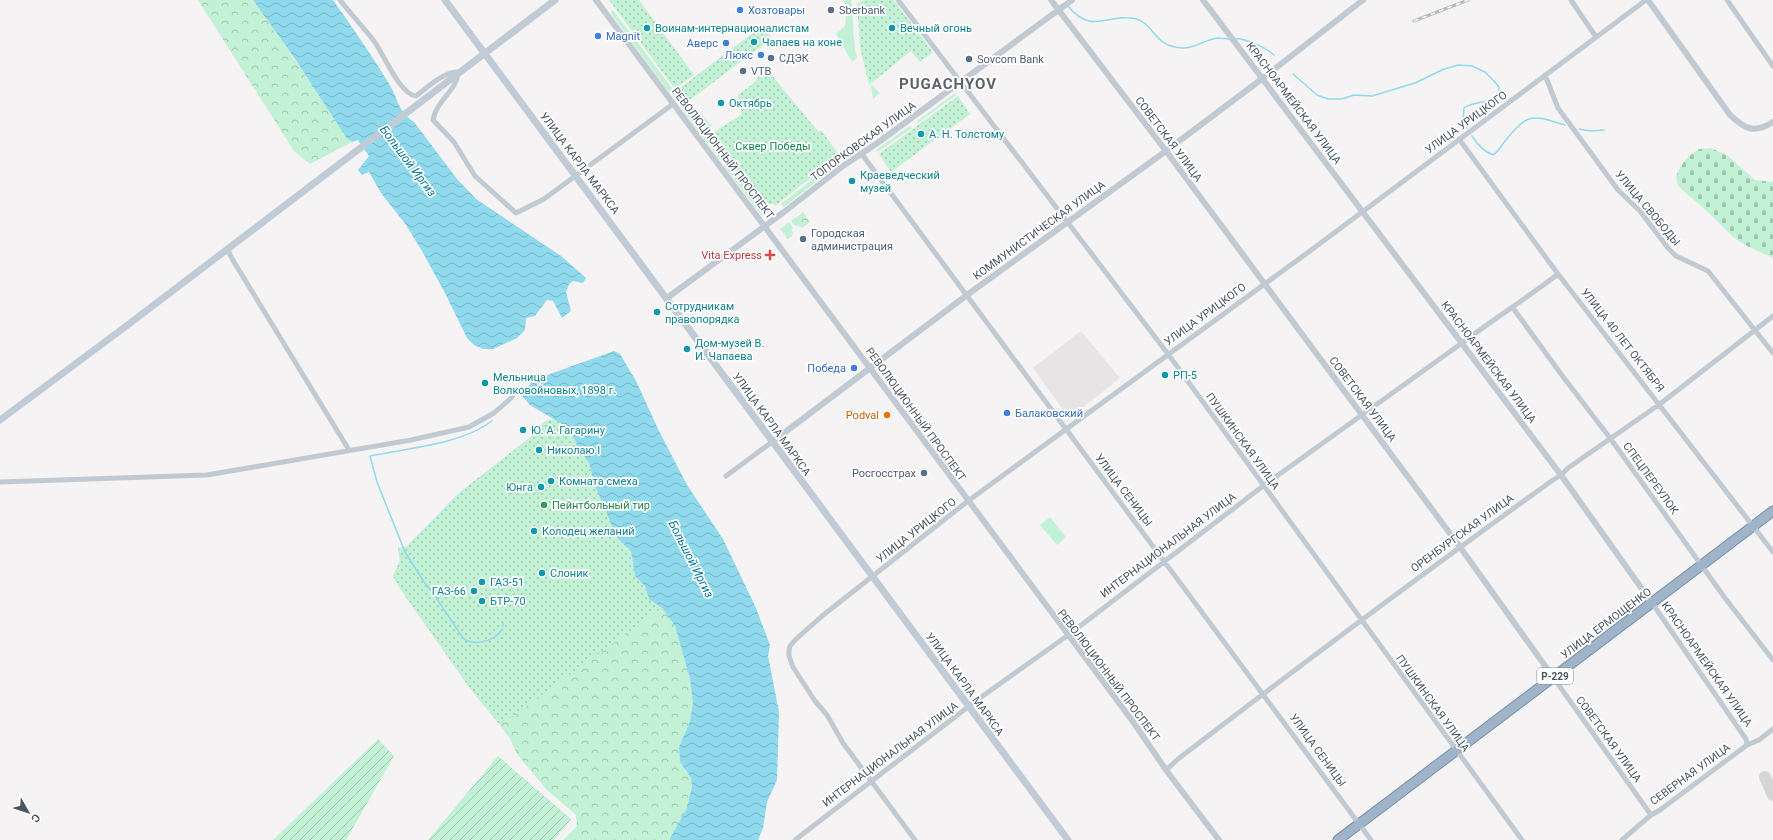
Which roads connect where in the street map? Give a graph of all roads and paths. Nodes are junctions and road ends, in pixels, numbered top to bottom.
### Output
1 (340, 0) edge
2 (445, 0) edge
3 (555, 0) edge
4 (596, 0) edge
5 (898, 0) edge
6 (1051, 0) edge
7 (1072, 0) edge
8 (1203, 0) edge
9 (1571, 0) edge
10 (1647, 0) edge
11 (1727, 0) edge
12 (1361, 1) edge
13 (1058, 10) junction
14 (1596, 38) junction
15 (484, 53) junction
16 (1773, 66) edge
17 (458, 74) junction
18 (1545, 75) junction
19 (1263, 78) junction
20 (961, 82) junction
21 (673, 104) junction
22 (1773, 122) edge
23 (1459, 140) junction
24 (1166, 151) junction
25 (861, 153) junction
26 (576, 175) junction
27 (1363, 210) junction
28 (1067, 222) junction
29 (765, 226) junction
30 (227, 249) junction
31 (1558, 274) junction
32 (1265, 284) junction
33 (967, 295) junction
34 (667, 298) junction
35 (1513, 308) junction
36 (1773, 316) edge
37 (1755, 330) junction
38 (1462, 343) junction
39 (1773, 353) edge
40 (1168, 354) junction
41 (870, 368) junction
42 (516, 391) dead end
43 (1660, 404) junction
44 (1362, 414) junction
45 (0, 420) edge
46 (1067, 430) junction
47 (1610, 438) junction
48 (772, 442) junction
49 (349, 450) junction
50 (1561, 475) junction
51 (726, 476) dead end
52 (0, 482) edge
53 (1263, 486) junction
54 (968, 501) junction
55 (1773, 512) edge
56 (1753, 526) junction
57 (1460, 547) junction
58 (1773, 552) edge
59 (1164, 560) junction
60 (1701, 566) junction
61 (873, 576) junction
62 (1652, 603) junction
63 (1361, 621) junction
64 (1067, 636) junction
65 (1773, 660) edge
66 (1553, 677) junction
67 (1264, 693) junction
68 (969, 707) junction
69 (1773, 730) edge
70 (1747, 744) junction
71 (1456, 751) junction
72 (1166, 770) junction
73 (872, 781) junction
74 (1651, 815) junction
75 (1359, 823) junction
76 (795, 840) edge
77 (915, 840) edge
78 (1067, 840) edge
79 (1219, 840) edge
80 (1338, 840) edge
81 (1371, 840) edge
82 (1522, 840) edge
83 (1622, 840) edge

1 - 17 street
2 - 15 main road, УЛИЦА КАРЛА МАРКСА
3 - 15 main road
4 - 21 street, РЕВОЛЮЦИОННЫЙ ПРОСПЕКТ
5 - 20 street, ПУШКИНСКАЯ УЛИЦА
6 - 13 street, СОВЕТСКАЯ УЛИЦА
7 - 13 street, ТОПОРКОВСКАЯ УЛИЦА
8 - 19 street, КРАСНОАРМЕЙСКАЯ УЛИЦА
9 - 14 street
10 - 14 street, УЛИЦА УРИЦКОГО
10 - 22 street
11 - 16 street
12 - 19 street, КОММУНИСТИЧЕСКАЯ УЛИЦА
13 - 20 street, ТОПОРКОВСКАЯ УЛИЦА
13 - 24 street, СОВЕТСКАЯ УЛИЦА
14 - 18 street, УЛИЦА УРИЦКОГО
15 - 17 main road
15 - 26 main road, УЛИЦА КАРЛА МАРКСА
17 - 26 street
17 - 30 main road
18 - 23 street, УЛИЦА УРИЦКОГО
18 - 37 street, УЛИЦА СВОБОДЫ
19 - 24 street, КОММУНИСТИЧЕСКАЯ УЛИЦА
19 - 27 street, КРАСНОАРМЕЙСКАЯ УЛИЦА
20 - 25 street, ТОПОРКОВСКАЯ УЛИЦА
20 - 28 street, ПУШКИНСКАЯ УЛИЦА
21 - 26 street
21 - 29 street, РЕВОЛЮЦИОННЫЙ ПРОСПЕКТ
23 - 27 street, УЛИЦА УРИЦКОГО
23 - 31 street, УЛИЦА 40 ЛЕТ ОКТЯБРЯ
24 - 28 street, КОММУНИСТИЧЕСКАЯ УЛИЦА
24 - 32 street, СОВЕТСКАЯ УЛИЦА
25 - 29 street, ТОПОРКОВСКАЯ УЛИЦА
25 - 33 street, УЛИЦА СЕНИЦЫ
26 - 34 main road, УЛИЦА КАРЛА МАРКСА
27 - 32 street, УЛИЦА УРИЦКОГО
27 - 38 street, КРАСНОАРМЕЙСКАЯ УЛИЦА
28 - 33 street, КОММУНИСТИЧЕСКАЯ УЛИЦА
28 - 40 street, ПУШКИНСКАЯ УЛИЦА
29 - 34 street, ТОПОРКОВСКАЯ УЛИЦА
29 - 41 street, РЕВОЛЮЦИОННЫЙ ПРОСПЕКТ
30 - 45 main road
30 - 49 street
31 - 35 street, ИНТЕРНАЦИОНАЛЬНАЯ УЛИЦА
31 - 43 street, УЛИЦА 40 ЛЕТ ОКТЯБРЯ
32 - 40 street, УЛИЦА УРИЦКОГО
32 - 44 street, СОВЕТСКАЯ УЛИЦА
33 - 41 street, КОММУНИСТИЧЕСКАЯ УЛИЦА
33 - 46 street, УЛИЦА СЕНИЦЫ
34 - 48 main road, УЛИЦА КАРЛА МАРКСА
35 - 38 street, ИНТЕРНАЦИОНАЛЬНАЯ УЛИЦА
35 - 47 street, СПЕЦПЕРЕУЛОК
36 - 37 street, ОРЕНБУРГСКАЯ УЛИЦА
37 - 39 street, УЛИЦА СВОБОДЫ
37 - 43 street, ОРЕНБУРГСКАЯ УЛИЦА
38 - 44 street, ИНТЕРНАЦИОНАЛЬНАЯ УЛИЦА
38 - 50 street, КРАСНОАРМЕЙСКАЯ УЛИЦА
40 - 46 street, УЛИЦА УРИЦКОГО
40 - 53 street, ПУШКИНСКАЯ УЛИЦА
41 - 48 street, КОММУНИСТИЧЕСКАЯ УЛИЦА
41 - 54 street, РЕВОЛЮЦИОННЫЙ ПРОСПЕКТ
42 - 49 street
43 - 47 street, ОРЕНБУРГСКАЯ УЛИЦА
43 - 56 street, УЛИЦА 40 ЛЕТ ОКТЯБРЯ
44 - 53 street, ИНТЕРНАЦИОНАЛЬНАЯ УЛИЦА
44 - 57 street, СОВЕТСКАЯ УЛИЦА
46 - 54 street, УЛИЦА УРИЦКОГО
46 - 59 street, УЛИЦА СЕНИЦЫ
47 - 50 street, ОРЕНБУРГСКАЯ УЛИЦА
47 - 60 street, СПЕЦПЕРЕУЛОК
48 - 51 street, КОММУНИСТИЧЕСКАЯ УЛИЦА
48 - 61 main road, УЛИЦА КАРЛА МАРКСА
49 - 52 street
50 - 57 street, ОРЕНБУРГСКАЯ УЛИЦА
50 - 62 street, КРАСНОАРМЕЙСКАЯ УЛИЦА
53 - 59 street, ИНТЕРНАЦИОНАЛЬНАЯ УЛИЦА
53 - 63 street, ПУШКИНСКАЯ УЛИЦА
54 - 61 street, УЛИЦА УРИЦКОГО
54 - 64 street, РЕВОЛЮЦИОННЫЙ ПРОСПЕКТ
55 - 56 highway, УЛИЦА ЕРМОЩЕНКО / Р-229
56 - 58 street, УЛИЦА 40 ЛЕТ ОКТЯБРЯ
56 - 60 highway, УЛИЦА ЕРМОЩЕНКО / Р-229
57 - 63 street, ОРЕНБУРГСКАЯ УЛИЦА
57 - 66 street, СОВЕТСКАЯ УЛИЦА
59 - 64 street, ИНТЕРНАЦИОНАЛЬНАЯ УЛИЦА
59 - 67 street, УЛИЦА СЕНИЦЫ
60 - 62 highway, УЛИЦА ЕРМОЩЕНКО / Р-229
60 - 65 street, СПЕЦПЕРЕУЛОК
61 - 68 main road, УЛИЦА КАРЛА МАРКСА
61 - 73 street, УЛИЦА УРИЦКОГО
62 - 66 highway, УЛИЦА ЕРМОЩЕНКО / Р-229
62 - 70 street, КРАСНОАРМЕЙСКАЯ УЛИЦА
63 - 67 street, ОРЕНБУРГСКАЯ УЛИЦА
63 - 71 street, ПУШКИНСКАЯ УЛИЦА
64 - 68 street, ИНТЕРНАЦИОНАЛЬНАЯ УЛИЦА
64 - 72 street, РЕВОЛЮЦИОННЫЙ ПРОСПЕКТ
66 - 71 highway, УЛИЦА ЕРМОЩЕНКО / Р-229
66 - 74 street, СОВЕТСКАЯ УЛИЦА
67 - 72 street, ОРЕНБУРГСКАЯ УЛИЦА
67 - 75 street, УЛИЦА СЕНИЦЫ
68 - 73 street, ИНТЕРНАЦИОНАЛЬНАЯ УЛИЦА
68 - 78 main road, УЛИЦА КАРЛА МАРКСА
69 - 70 street, СЕВЕРНАЯ УЛИЦА
70 - 74 street, СЕВЕРНАЯ УЛИЦА
71 - 75 highway, УЛИЦА ЕРМОЩЕНКО / Р-229
71 - 82 street, ПУШКИНСКАЯ УЛИЦА
72 - 79 street, РЕВОЛЮЦИОННЫЙ ПРОСПЕКТ
73 - 76 street, ИНТЕРНАЦИОНАЛЬНАЯ УЛИЦА
73 - 77 street
74 - 83 street, СЕВЕРНАЯ УЛИЦА
75 - 80 highway, УЛИЦА ЕРМОЩЕНКО / Р-229
75 - 81 street, УЛИЦА СЕНИЦЫ

